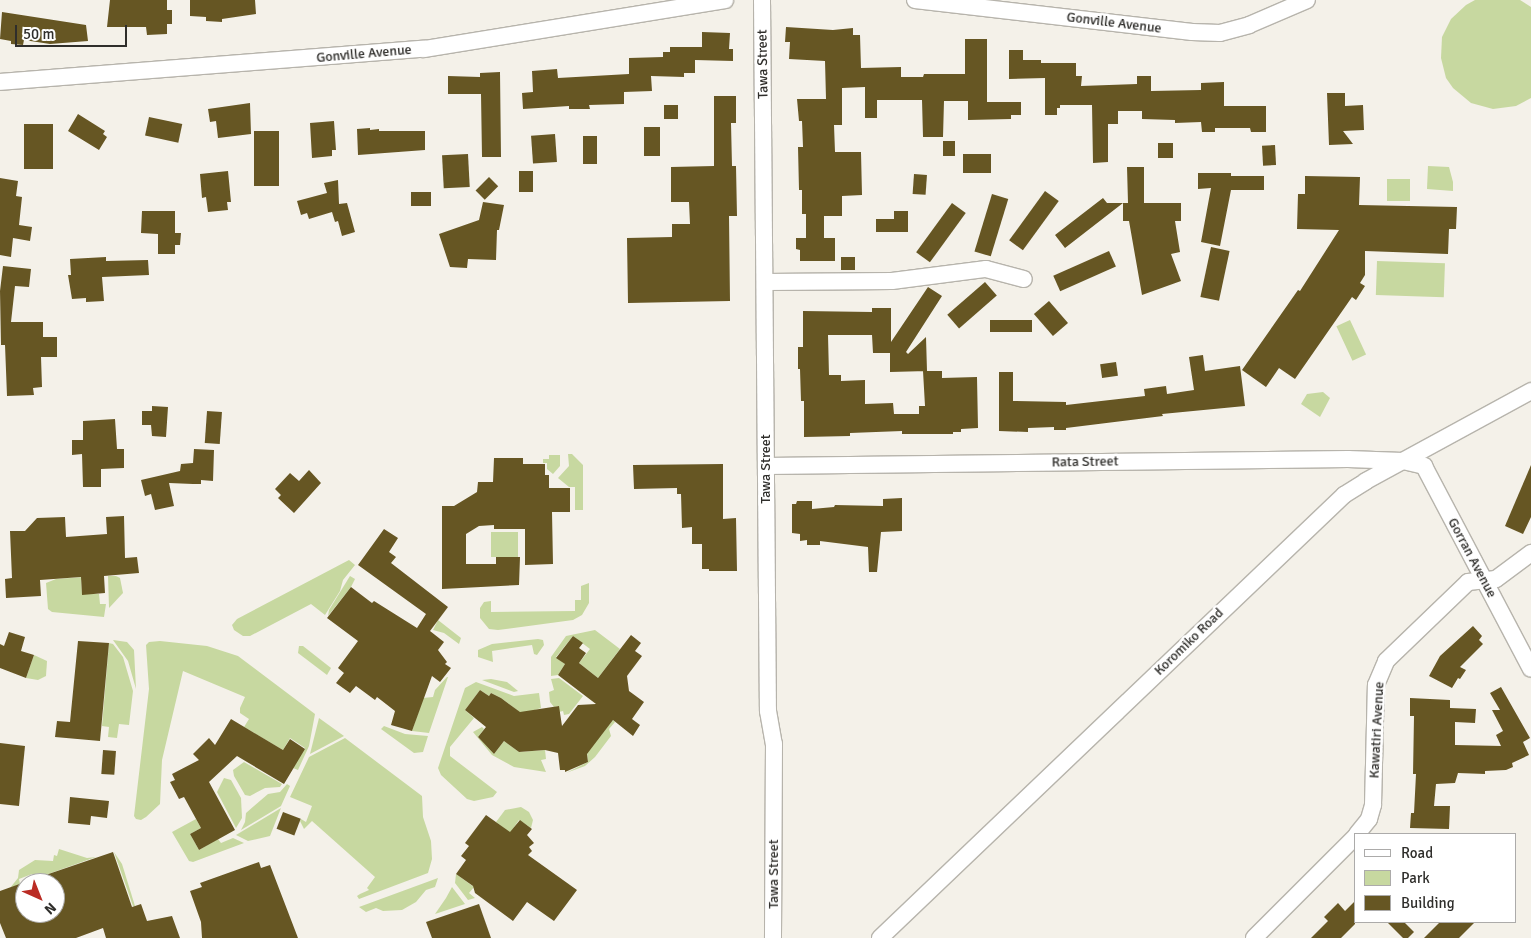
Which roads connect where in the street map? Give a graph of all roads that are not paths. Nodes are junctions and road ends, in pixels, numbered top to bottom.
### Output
1 (725, 0) edge
2 (762, 0) edge
3 (914, 0) edge
4 (1307, 0) edge
5 (0, 82) edge
6 (1024, 279) dead end
7 (766, 282) junction
8 (1531, 391) edge
9 (1403, 461) junction
10 (766, 466) junction
11 (1531, 552) edge
12 (1483, 580) junction
13 (1531, 669) edge
14 (1358, 833) edge
15 (1354, 838) edge
16 (774, 938) edge
17 (880, 938) edge
18 (1254, 938) edge

1 - 5 street, Gonville Avenue
2 - 7 street, Tawa Street
3 - 4 street, Gonville Avenue
6 - 7 street
7 - 10 street, Tawa Street
8 - 9 street, Koromiko Road
9 - 10 street, Rata Street
9 - 12 street, Gorran Avenue
9 - 17 street, Koromiko Road
10 - 16 street, Tawa Street
11 - 12 street, Kawatiri Avenue
12 - 13 street, Gorran Avenue
12 - 14 street, Kawatiri Avenue
15 - 18 street, Kawatiri Avenue

